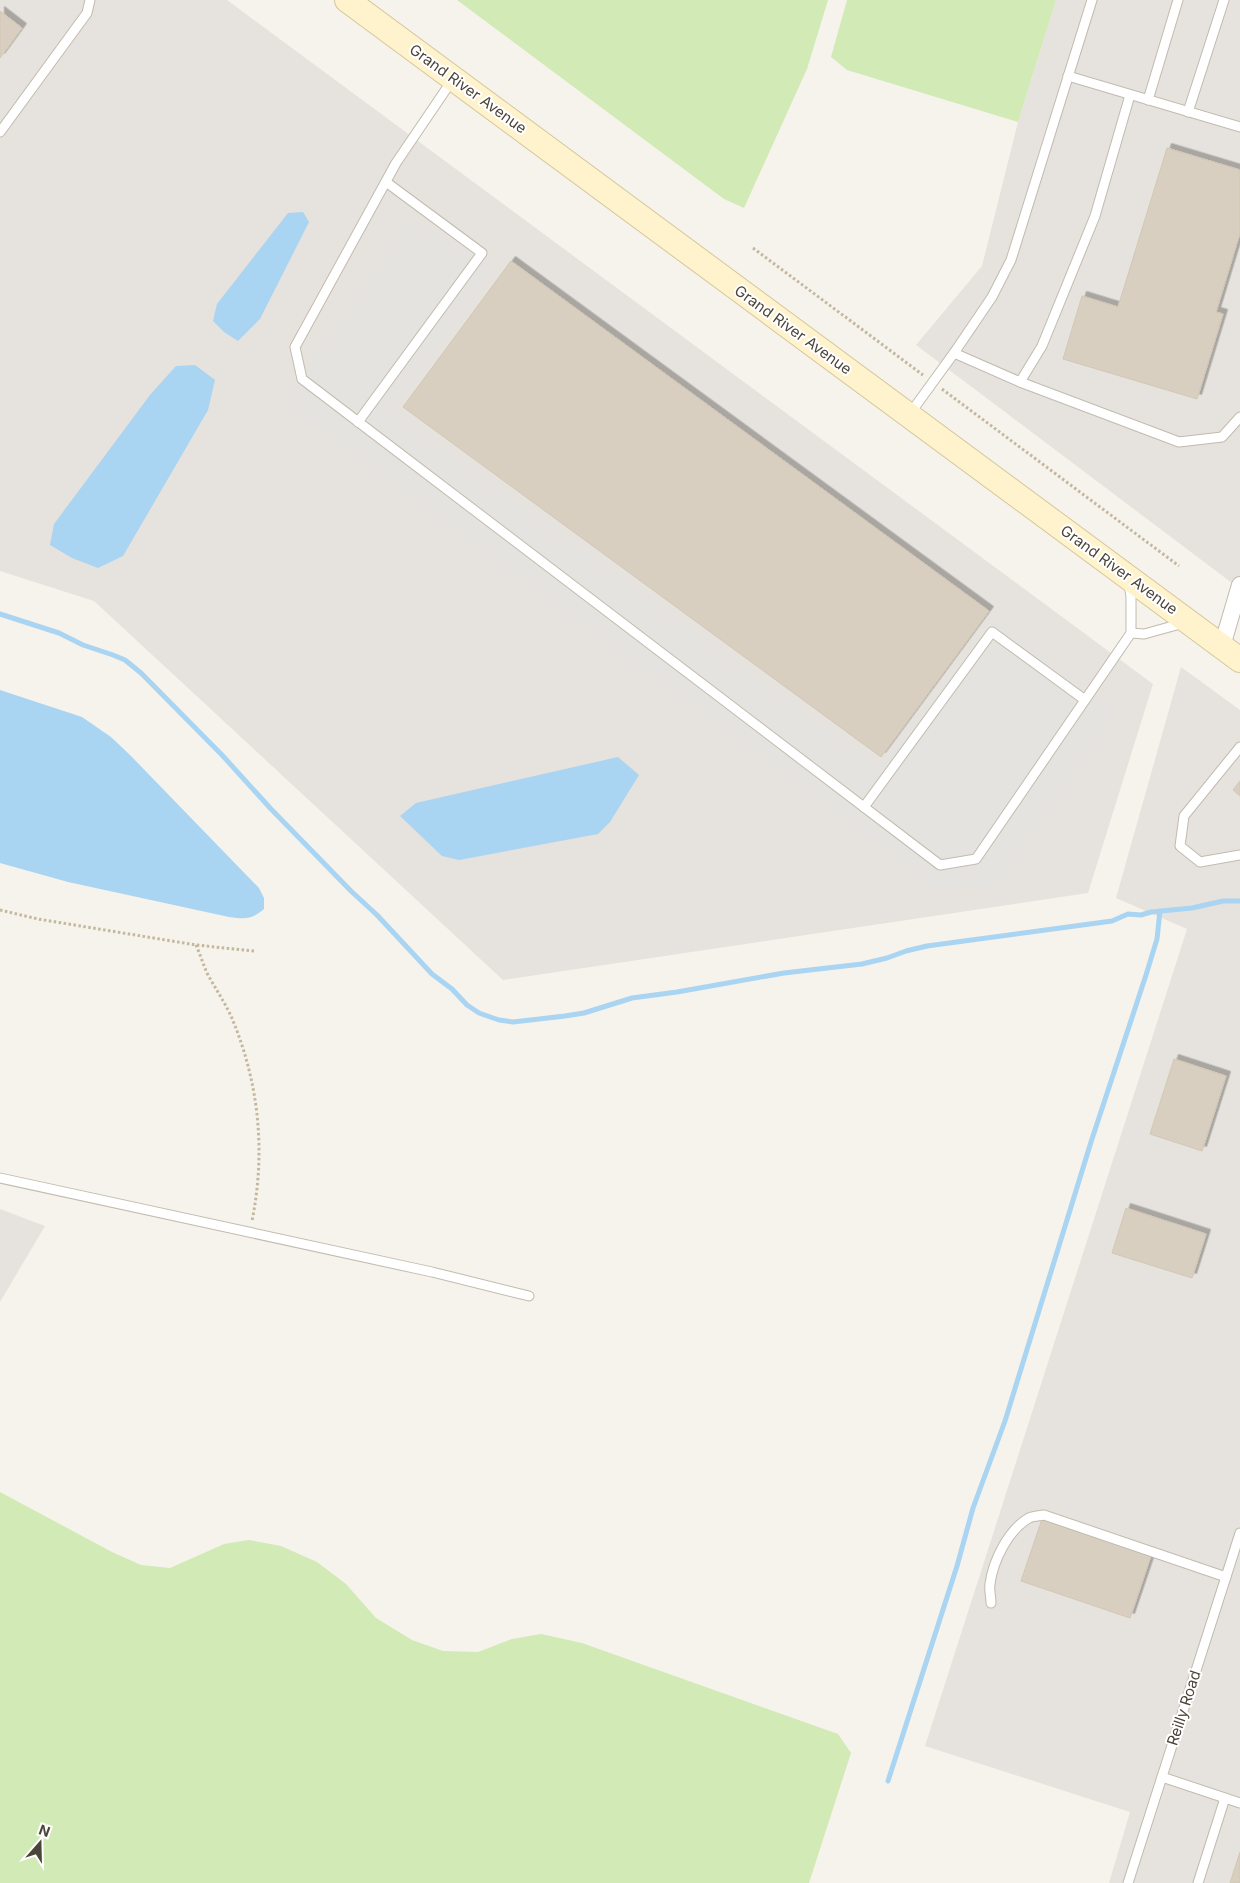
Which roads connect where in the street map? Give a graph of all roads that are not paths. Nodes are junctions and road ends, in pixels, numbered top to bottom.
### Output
1 (90, 0) edge
2 (347, 0) edge
3 (1092, 0) edge
4 (1178, 0) edge
5 (1224, 0) edge
6 (1068, 76) junction
7 (453, 79) junction
8 (1130, 95) junction
9 (1148, 100) junction
10 (1188, 112) junction
11 (1240, 127) edge
12 (0, 132) edge
13 (386, 182) junction
14 (954, 354) junction
15 (1020, 382) junction
16 (909, 415) junction
17 (1240, 417) edge
18 (358, 422) junction
19 (1127, 576) junction
20 (1240, 585) edge
21 (1190, 622) junction
22 (1131, 633) junction
23 (1231, 653) edge
24 (1085, 700) junction
25 (1240, 747) edge
26 (864, 807) junction
27 (1240, 855) edge
28 (0, 1178) edge
29 (529, 1296) dead end
30 (1240, 1534) edge
31 (1226, 1577) junction
32 (991, 1603) dead end
33 (1162, 1777) junction
34 (1225, 1798) junction
35 (1240, 1803) edge
36 (1128, 1883) edge
37 (1198, 1883) edge

1 - 12 lane
2 - 7 main road, Grand River Avenue
3 - 6 lane
4 - 9 lane
5 - 10 lane
6 - 8 lane
6 - 14 lane
7 - 13 lane
7 - 16 main road, Grand River Avenue
8 - 9 lane
8 - 15 lane
9 - 10 lane
10 - 11 lane
13 - 18 lane
13 - 18 lane
14 - 15 lane
14 - 16 lane
15 - 17 lane
16 - 19 main road, Grand River Avenue
18 - 26 lane
19 - 21 main road, Grand River Avenue
19 - 22 lane
20 - 23 street
21 - 22 lane
21 - 23 main road, Grand River Avenue
22 - 24 lane
24 - 26 lane
24 - 26 lane
25 - 27 lane
28 - 29 lane
30 - 31 lane, Reilly Road
31 - 32 lane
31 - 33 lane, Reilly Road
33 - 34 lane
33 - 36 lane, Reilly Road
34 - 35 lane
34 - 37 lane

